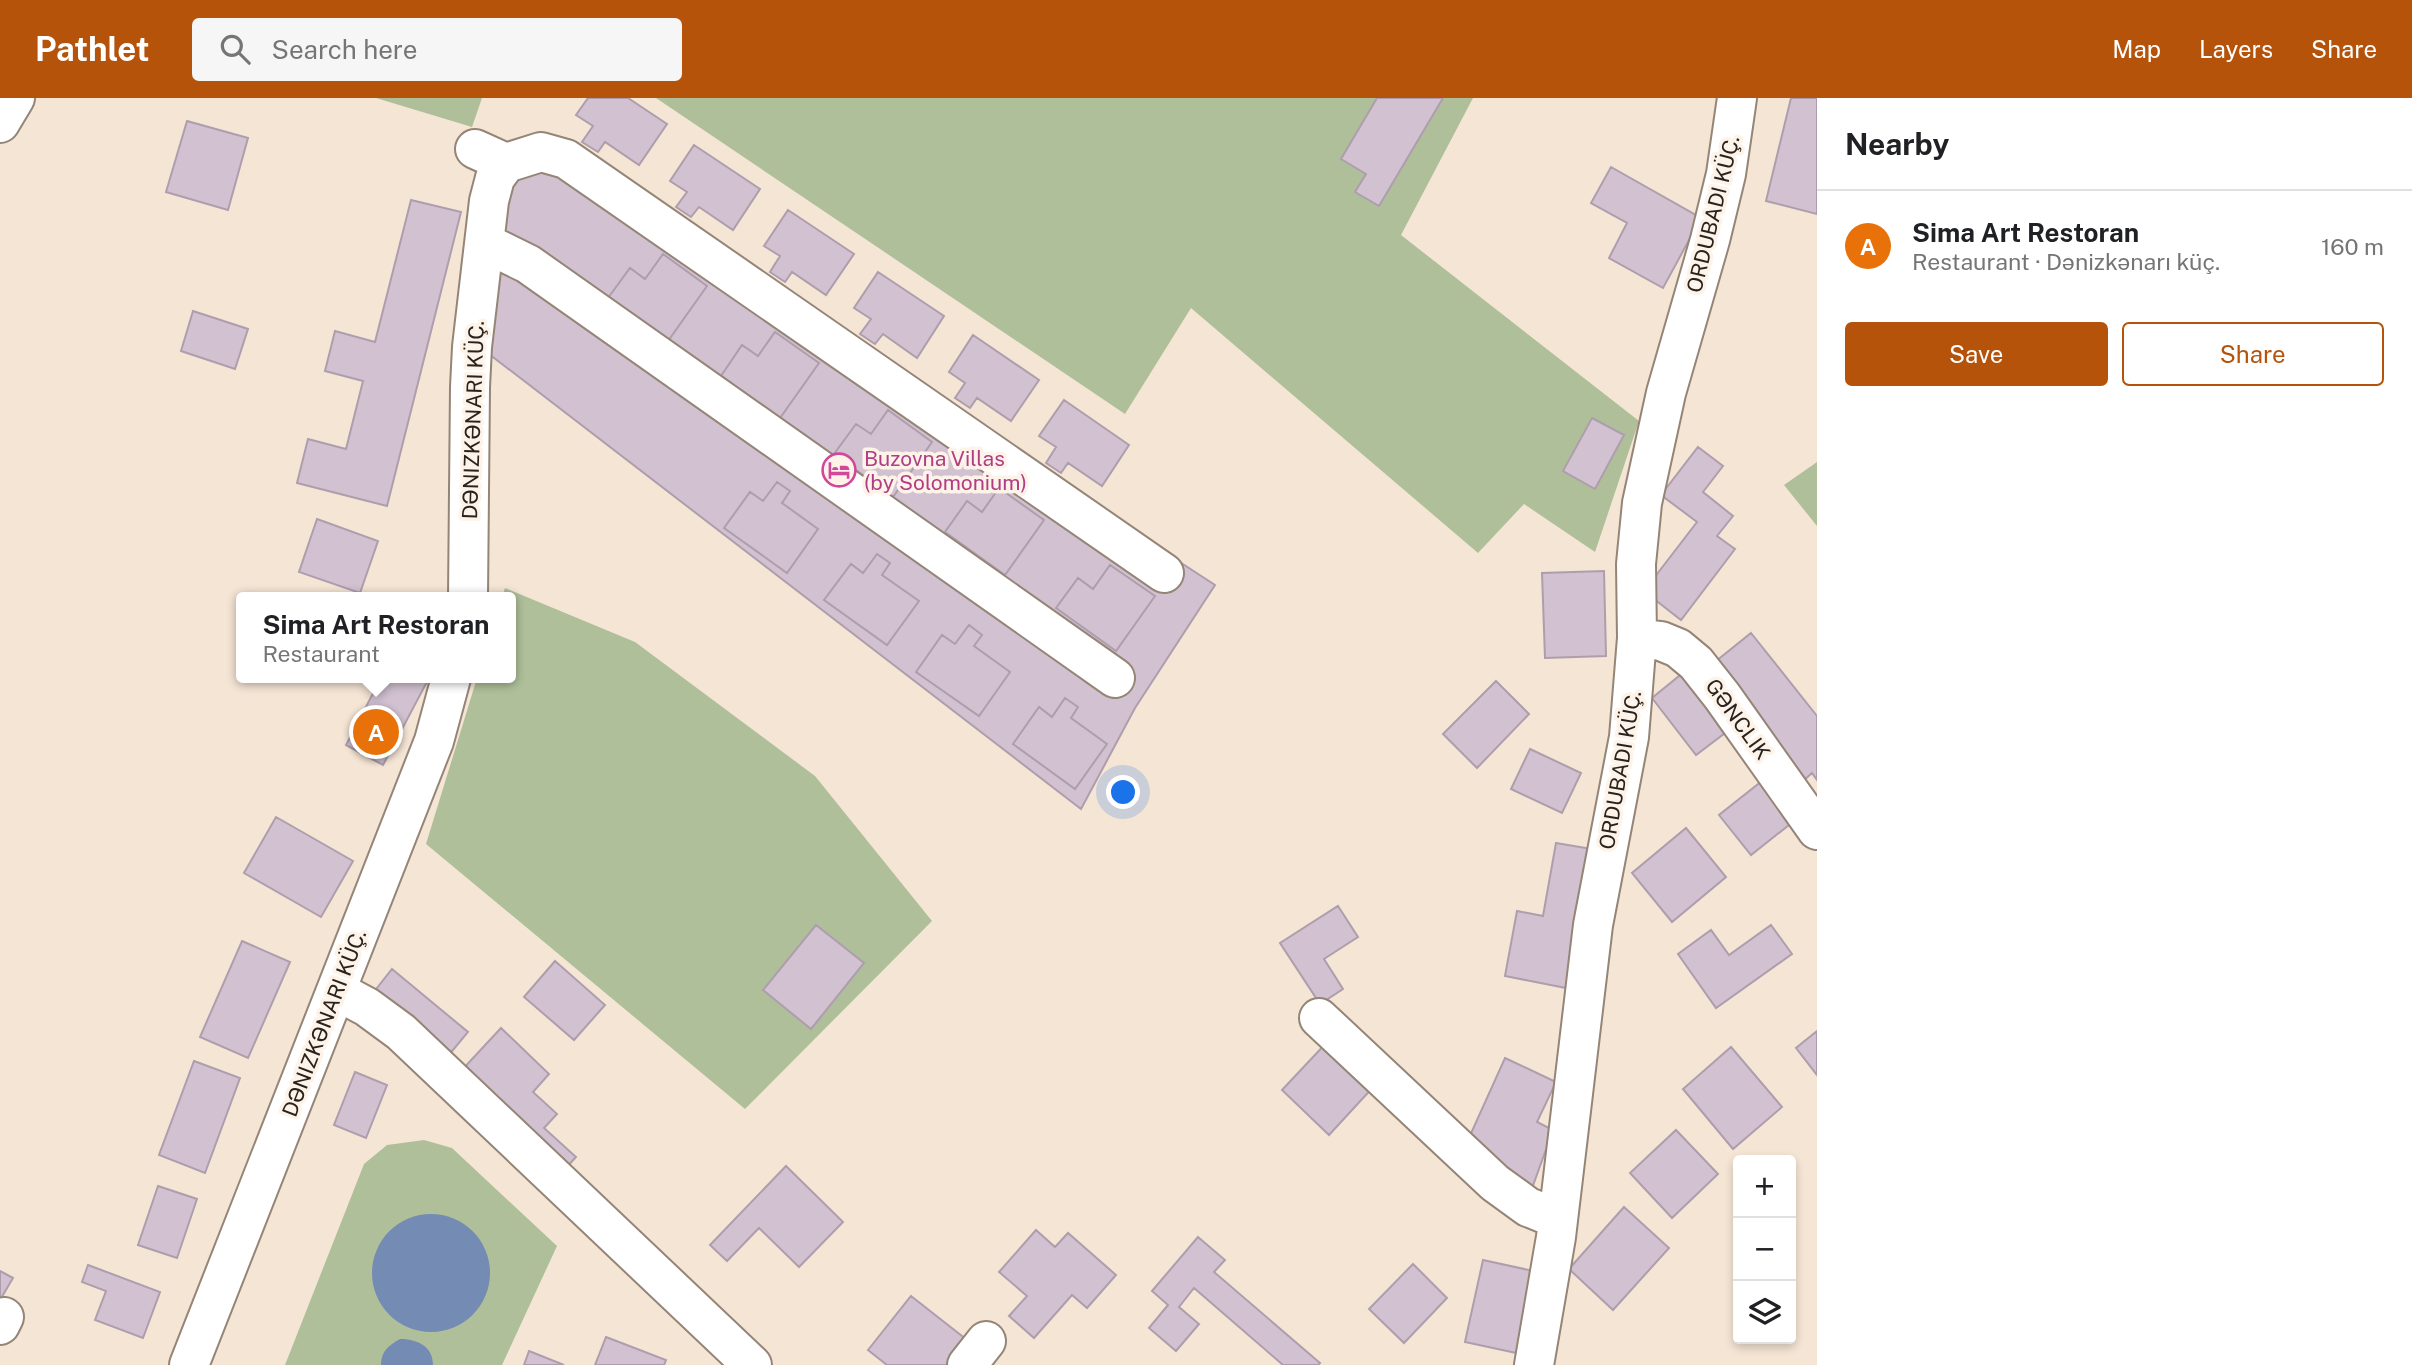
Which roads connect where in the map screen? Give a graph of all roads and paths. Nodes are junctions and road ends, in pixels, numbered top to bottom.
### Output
1 (15, 98) edge
2 (1737, 98) edge
3 (0, 122) edge
4 (485, 243) junction
5 (1164, 573) dead end
6 (468, 592) edge
7 (1637, 638) junction
8 (1115, 678) dead end
9 (451, 683) edge
10 (1817, 830) edge
11 (337, 990) junction
12 (1319, 1018) dead end
13 (1558, 1219) junction
14 (189, 1365) edge
15 (752, 1365) edge
16 (1534, 1365) edge

1 - 3 street
2 - 7 street, ORDUBADI KÜÇ.
4 - 5 street
4 - 6 street
4 - 8 street
7 - 10 street, GƏNCLIK
7 - 13 street, ORDUBADI KÜÇ.
9 - 11 street
11 - 14 street
11 - 15 street
12 - 13 street
13 - 16 street, ORDUBADI KÜÇ.

